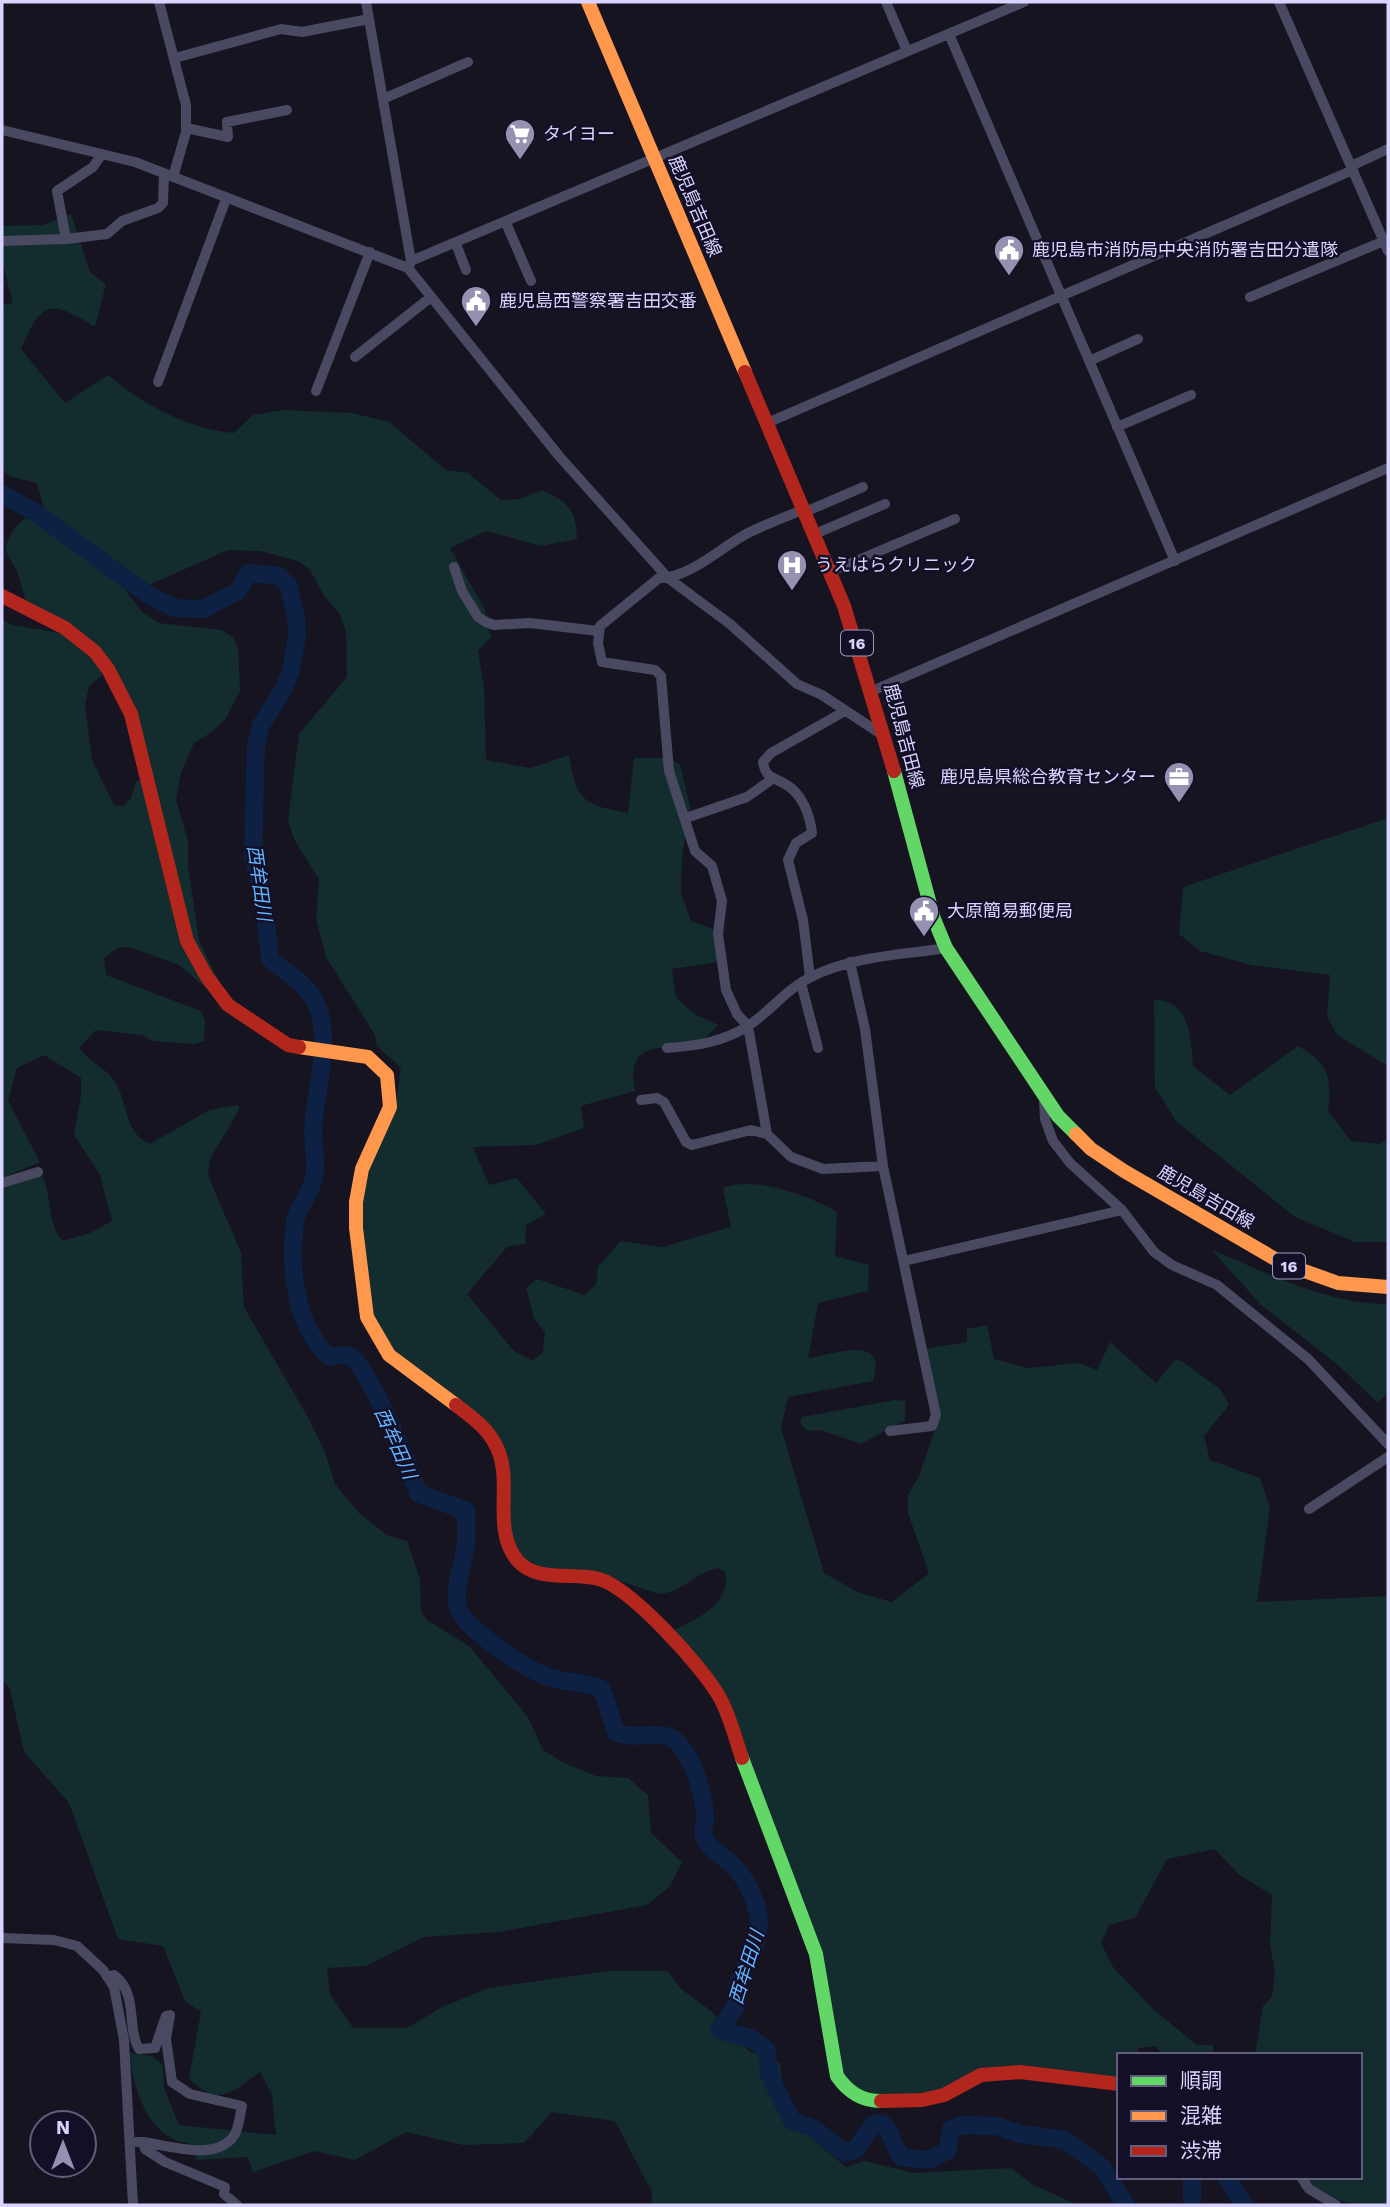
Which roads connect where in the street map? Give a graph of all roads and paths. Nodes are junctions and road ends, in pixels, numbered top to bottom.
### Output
1 (159, 2) edge
2 (366, 2) edge
3 (588, 2) edge
4 (887, 2) edge
5 (1024, 2) edge
6 (1279, 2) edge
7 (369, 19) junction
8 (949, 34) junction
9 (907, 51) junction
10 (175, 58) junction
11 (468, 62) dead end
12 (383, 99) junction
13 (287, 110) dead end
14 (186, 128) junction
15 (2, 130) edge
16 (1388, 149) edge
17 (102, 154) junction
18 (654, 160) junction
19 (1352, 168) junction
20 (168, 175) junction
21 (226, 199) junction
22 (506, 223) junction
23 (66, 239) junction
24 (2, 241) edge
25 (1384, 241) junction
26 (456, 244) junction
27 (1388, 251) edge
28 (370, 252) junction
29 (410, 264) junction
30 (466, 270) dead end
31 (531, 281) dead end
32 (1061, 296) junction
33 (431, 297) junction
34 (1251, 297) dead end
35 (1138, 339) dead end
36 (355, 357) dead end
37 (1089, 361) junction
38 (158, 382) dead end
39 (316, 391) dead end
40 (1191, 395) dead end
41 (767, 423) junction
42 (1117, 427) junction
43 (1388, 468) edge
44 (863, 487) dead end
45 (885, 504) dead end
46 (805, 510) junction
47 (954, 519) dead end
48 (815, 534) junction
49 (1175, 561) junction
50 (454, 566) dead end
51 (830, 572) junction
52 (668, 578) junction
53 (2, 596) edge
54 (597, 631) junction
55 (872, 691) junction
56 (845, 711) junction
57 (884, 736) junction
58 (771, 780) junction
59 (686, 817) junction
60 (946, 948) junction
61 (849, 962) junction
62 (806, 980) junction
63 (748, 1026) junction
64 (667, 1048) dead end
65 (818, 1048) dead end
66 (1044, 1098) junction
67 (641, 1100) dead end
68 (767, 1134) junction
69 (883, 1166) junction
70 (38, 1172) dead end
71 (2, 1183) edge
72 (1122, 1210) junction
73 (904, 1261) junction
74 (1388, 1287) edge
75 (890, 1432) dead end
76 (1388, 1444) edge
77 (1388, 1457) edge
78 (1309, 1510) dead end
79 (2, 1938) edge
80 (107, 1977) junction
81 (1117, 2084) edge
82 (130, 2142) junction
83 (144, 2143) junction
84 (1302, 2179) edge
85 (133, 2205) edge
86 (237, 2205) edge
87 (1336, 2205) edge

1 - 10 street
2 - 7 street
3 - 18 street, 鹿児島吉田線 / 16
4 - 9 street
5 - 8 street
6 - 19 street
7 - 10 street
7 - 12 street
8 - 9 street
8 - 32 street
9 - 18 street
10 - 14 street
11 - 12 street
12 - 29 street
13 - 14 street
14 - 20 street
15 - 17 street
16 - 19 street
17 - 20 street
17 - 23 street
18 - 22 street
18 - 41 street, 鹿児島吉田線 / 16
19 - 25 street
19 - 32 street
20 - 21 street
20 - 23 street
21 - 28 street
21 - 38 street
22 - 26 street
22 - 31 street
23 - 24 street
25 - 27 street
25 - 34 street
26 - 29 street
26 - 30 street
28 - 29 street
28 - 39 street
29 - 33 street
32 - 37 street
32 - 41 street
33 - 36 street
33 - 52 street
35 - 37 street
37 - 42 street
40 - 42 street
41 - 46 street, 鹿児島吉田線 / 16
42 - 49 street
43 - 49 street
44 - 46 street
45 - 48 street
46 - 48 street, 鹿児島吉田線 / 16
46 - 52 street
47 - 51 street
48 - 51 street, 鹿児島吉田線 / 16
49 - 55 street
50 - 54 street
51 - 55 street, 鹿児島吉田線 / 16
52 - 54 street
52 - 56 street
53 - 81 street
54 - 59 street
55 - 57 street, 鹿児島吉田線 / 16
56 - 57 street
56 - 58 street
57 - 60 street, 鹿児島吉田線 / 16
58 - 59 street
58 - 62 street
59 - 63 street
60 - 61 street
60 - 66 street, 鹿児島吉田線 / 16
61 - 62 street
61 - 69 street
62 - 63 street
62 - 65 street
63 - 64 street
63 - 68 street
66 - 72 street
66 - 74 street, 鹿児島吉田線 / 16
67 - 68 street
68 - 69 street
69 - 73 street
70 - 71 street
72 - 73 street
72 - 76 street
73 - 75 street
77 - 78 street
79 - 80 street
80 - 82 street
80 - 83 street
82 - 83 street
82 - 85 street
83 - 86 street
84 - 87 street

